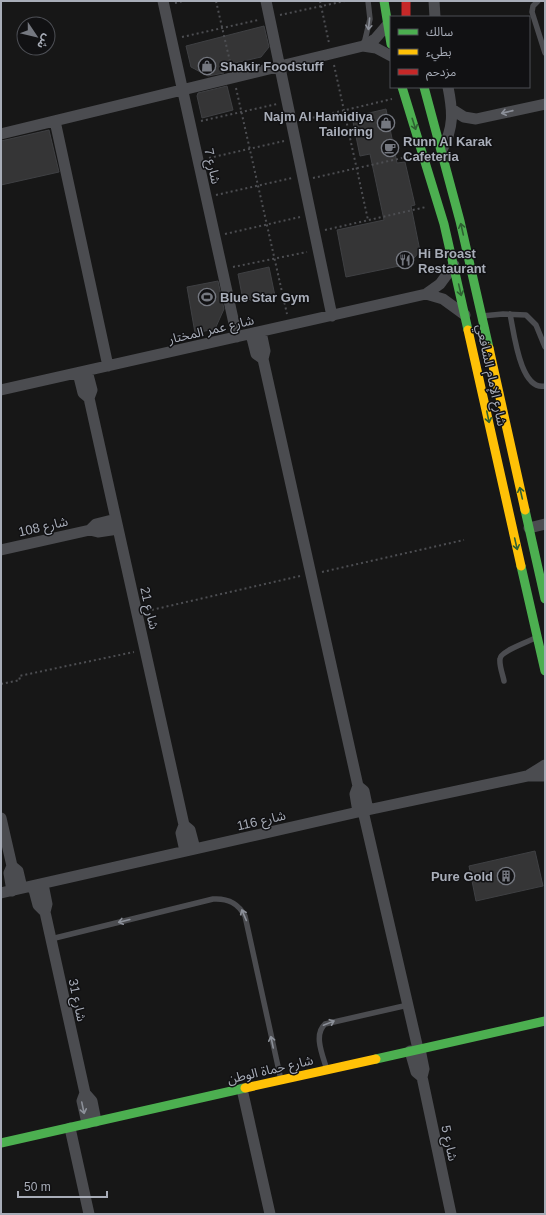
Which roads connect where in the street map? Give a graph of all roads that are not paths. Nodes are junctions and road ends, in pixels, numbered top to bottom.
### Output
1 (163, 1) edge
2 (266, 1) edge
3 (368, 1) edge
4 (384, 1) edge
5 (406, 1) edge
6 (434, 1) edge
7 (538, 1) edge
8 (406, 16) edge
9 (435, 16) edge
10 (388, 24) junction
11 (390, 37) edge
12 (363, 46) junction
13 (545, 53) edge
14 (390, 55) edge
15 (280, 66) junction
16 (424, 88) edge
17 (448, 88) edge
18 (182, 90) junction
19 (404, 91) edge
20 (545, 104) edge
21 (453, 110) junction
22 (55, 121) junction
23 (1, 134) edge
24 (442, 150) junction
25 (454, 265) junction
26 (426, 294) junction
27 (510, 314) junction
28 (465, 315) junction
29 (332, 316) junction
30 (482, 316) junction
31 (256, 333) junction
32 (238, 337) junction
33 (545, 347) edge
34 (108, 366) junction
35 (83, 372) junction
36 (545, 386) edge
37 (1, 390) edge
38 (117, 524) junction
39 (545, 524) edge
40 (529, 528) junction
41 (1, 550) edge
42 (545, 599) edge
43 (537, 636) junction
44 (545, 671) edge
45 (504, 681) dead end
46 (545, 765) edge
47 (527, 776) junction
48 (545, 776) edge
49 (363, 811) junction
50 (1, 818) edge
51 (190, 850) junction
52 (38, 885) junction
53 (17, 890) junction
54 (1, 893) edge
55 (51, 939) junction
56 (408, 1004) junction
57 (545, 1021) edge
58 (416, 1050) junction
59 (327, 1070) junction
60 (281, 1080) junction
61 (242, 1088) junction
62 (91, 1122) junction
63 (70, 1128) junction
64 (1, 1143) edge
65 (89, 1214) edge
66 (270, 1214) edge
67 (452, 1214) edge

1 - 18 street, شارع 7
2 - 15 street
3 -> 12 lane
4 - 10 street
5 - 8 street
6 - 9 street
7 - 13 lane
10 - 11 street
10 - 12 street
12 - 14 street
12 - 15 street
15 - 18 street
15 - 29 street
16 - 24 street, شارع الإمام الشافعي
17 - 21 street
18 - 22 street
18 - 32 street, شارع 7
19 -> 25 street, شارع الإمام الشافعي
20 -> 21 street
21 - 24 street
22 - 23 street
22 - 34 street
30 -> 24 street, شارع الإمام الشافعي
25 - 26 street, شارع عمر المختار
25 -> 28 street, شارع الإمام الشافعي
26 - 28 street
26 - 29 street, شارع عمر المختار
27 - 30 lane
27 - 33 lane
27 - 36 lane
28 -> 43 street, شارع الإمام الشافعي
29 - 31 street, شارع عمر المختار
40 -> 30 street, شارع الإمام الشافعي
31 - 32 street, شارع عمر المختار
31 - 49 street, شارع 5
32 - 34 street, شارع عمر المختار
34 - 35 street, شارع عمر المختار
35 - 37 street, شارع عمر المختار
35 - 38 street, شارع 21
38 - 41 street, شارع 108
38 - 51 street, شارع 21
39 - 40 street
40 - 42 street, شارع الإمام الشافعي
43 - 44 street, شارع الإمام الشافعي
43 - 45 lane
46 - 47 street, شارع 116
47 - 48 street, شارع 116
47 - 49 street, شارع 116
49 - 51 street, شارع 116
49 - 56 street, شارع 5
50 - 53 street
51 - 52 street, شارع 116
52 - 53 street, شارع 116
52 - 55 street, شارع 31
53 - 54 street, شارع 116
60 -> 55 lane
55 - 62 street, شارع 31
56 - 58 street, شارع 5
59 -> 56 lane
57 - 58 street, شارع حماة الوطن
58 - 59 street, شارع حماة الوطن
58 - 67 street, شارع 5
59 - 60 street, شارع حماة الوطن
60 - 61 street, شارع حماة الوطن
61 - 62 street, شارع حماة الوطن
61 - 66 street
62 - 63 street, شارع حماة الوطن
63 - 64 street, شارع حماة الوطن
63 - 65 street

